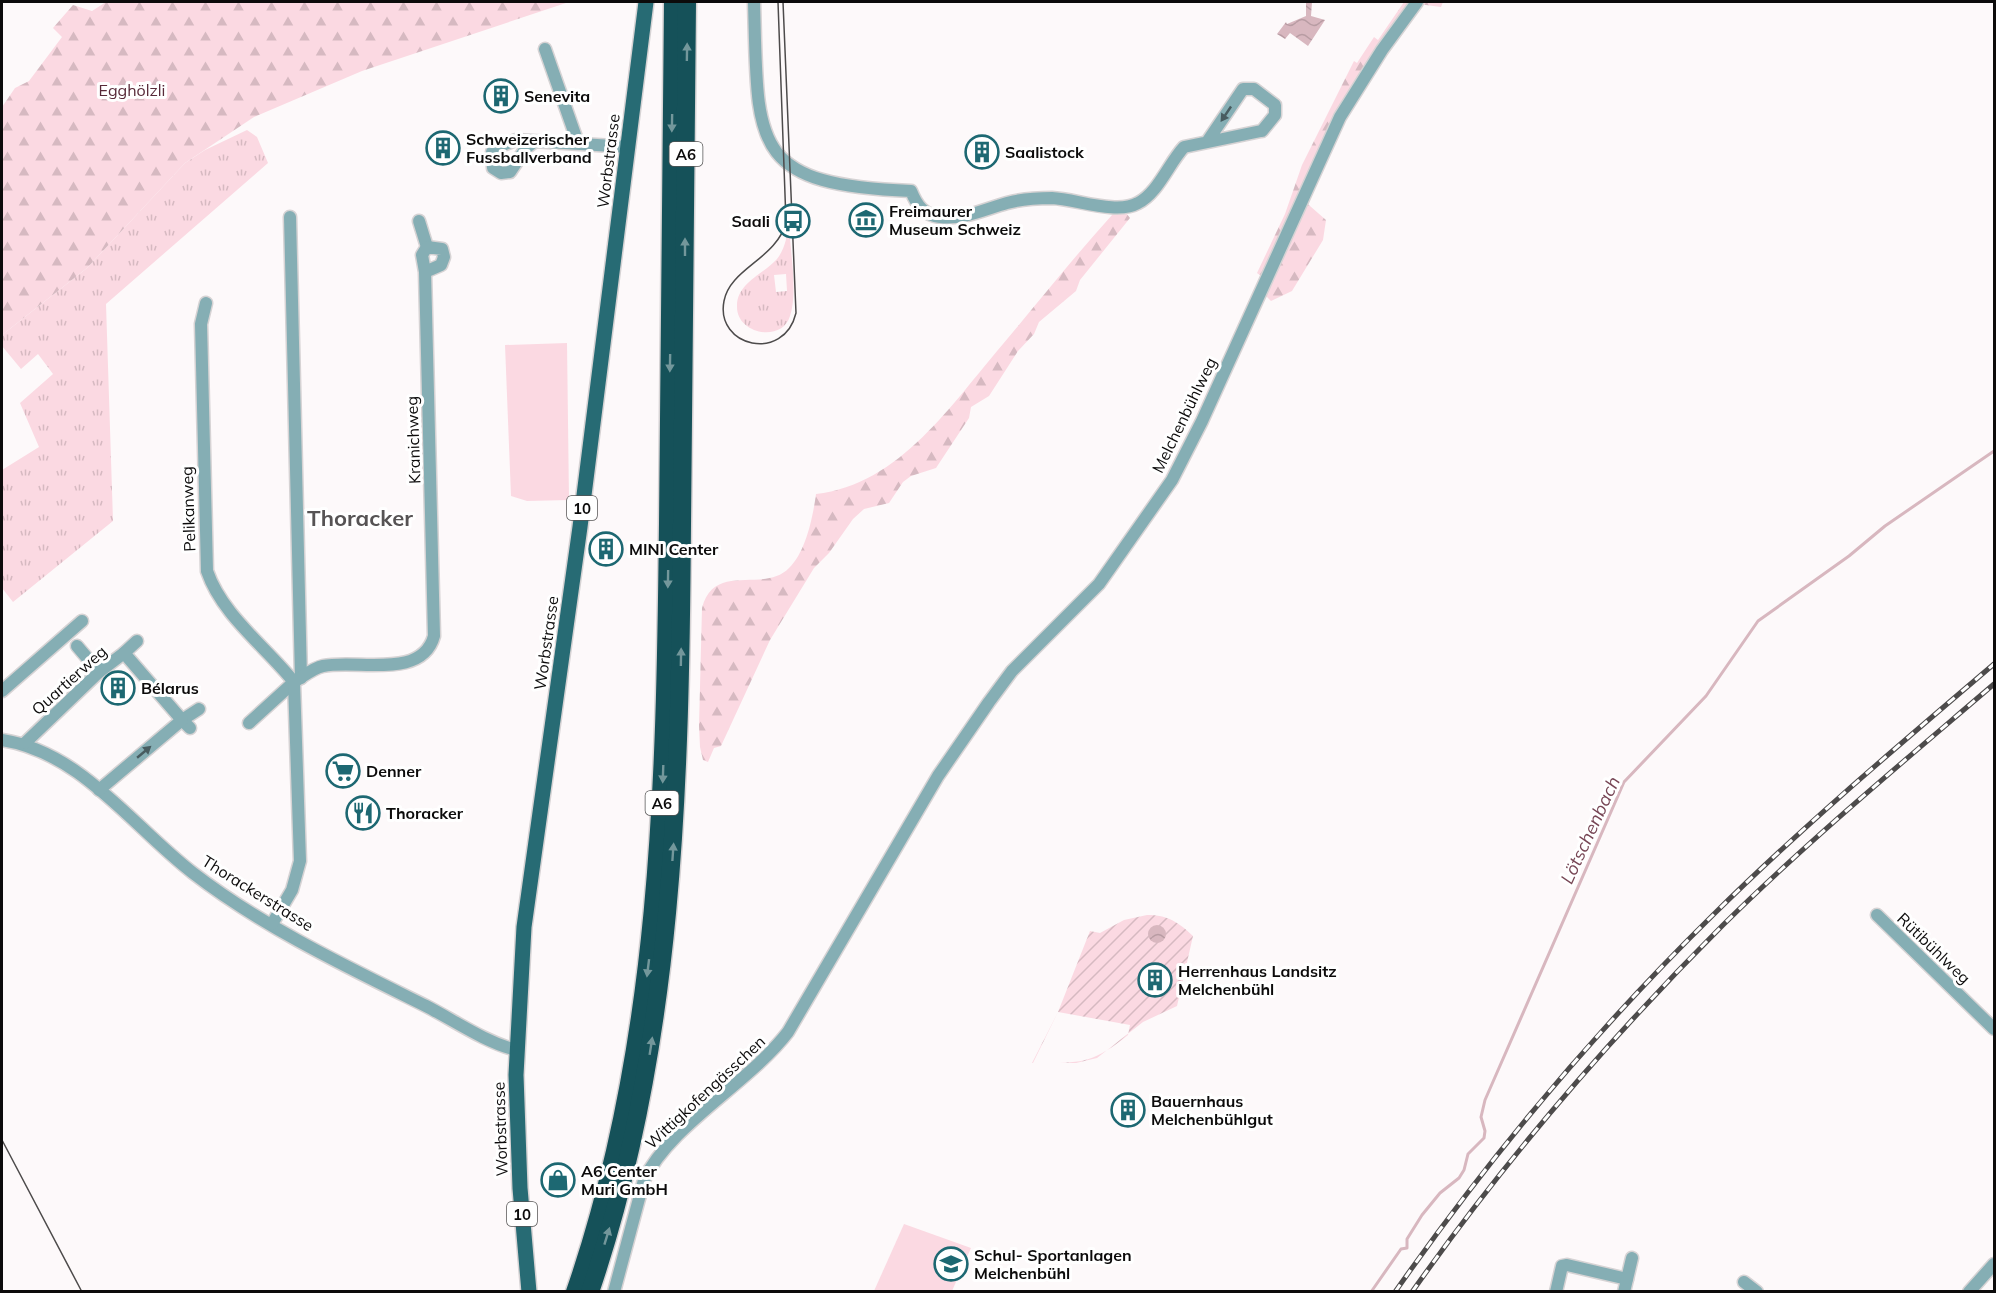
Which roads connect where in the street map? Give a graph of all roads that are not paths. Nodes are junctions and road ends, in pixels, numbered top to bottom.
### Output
1 (646, 2) edge
2 (673, 2) edge
3 (687, 2) edge
4 (754, 2) edge
5 (1417, 2) edge
6 (545, 49) dead end
7 (534, 142) dead end
8 (1207, 142) junction
9 (578, 143) junction
10 (629, 147) junction
11 (290, 217) dead end
12 (419, 221) dead end
13 (427, 247) junction
14 (425, 272) junction
15 (206, 303) dead end
16 (82, 621) dead end
17 (137, 641) dead end
18 (77, 646) dead end
19 (123, 653) junction
20 (99, 672) junction
21 (298, 680) junction
22 (2, 691) edge
23 (199, 709) dead end
24 (249, 723) dead end
25 (186, 724) junction
26 (2, 740) edge
27 (25, 743) junction
28 (99, 790) junction
29 (921, 805) joint
30 (1877, 915) dead end
31 (272, 924) junction
32 (1995, 1029) edge
33 (516, 1050) junction
34 (1632, 1258) dead end
35 (1995, 1264) edge
36 (1744, 1282) dead end
37 (1626, 1285) edge
38 (529, 1292) edge
39 (575, 1292) edge
40 (590, 1292) edge
41 (614, 1292) edge
42 (1556, 1292) edge
43 (1757, 1292) edge
44 (1969, 1292) edge

1 - 10 main road, Worbstrasse / 10
2 -> 39 highway, A6
40 -> 3 highway, A6
4 - 8 street
5 - 29 street, Melchenbühlweg
6 - 9 street
7 - 9 street
8 -> 8 street
9 - 10 street
10 - 33 main road, Worbstrasse / 10
11 - 21 street
12 - 13 street
13 - 14 street, Kranichweg
13 - 14 street
14 - 21 street, Kranichweg
15 - 21 street, Pelikanweg
16 - 22 street
17 - 19 street
18 - 20 street
19 - 20 street, Quartierweg
19 - 25 street, Quartierweg
20 - 27 street, Quartierweg
21 - 24 street, Kranichweg
21 - 31 street
23 - 25 street
28 -> 25 street
26 - 27 street, Thorackerstrasse
27 - 28 street, Thorackerstrasse
28 - 31 street, Thorackerstrasse
29 - 41 street, Wittigkofengässchen
30 - 32 street, Rütibühlweg
31 - 33 street, Thorackerstrasse
33 - 38 main road, Worbstrasse / 10
34 - 37 street
35 - 44 street
36 - 43 street
37 - 42 street

